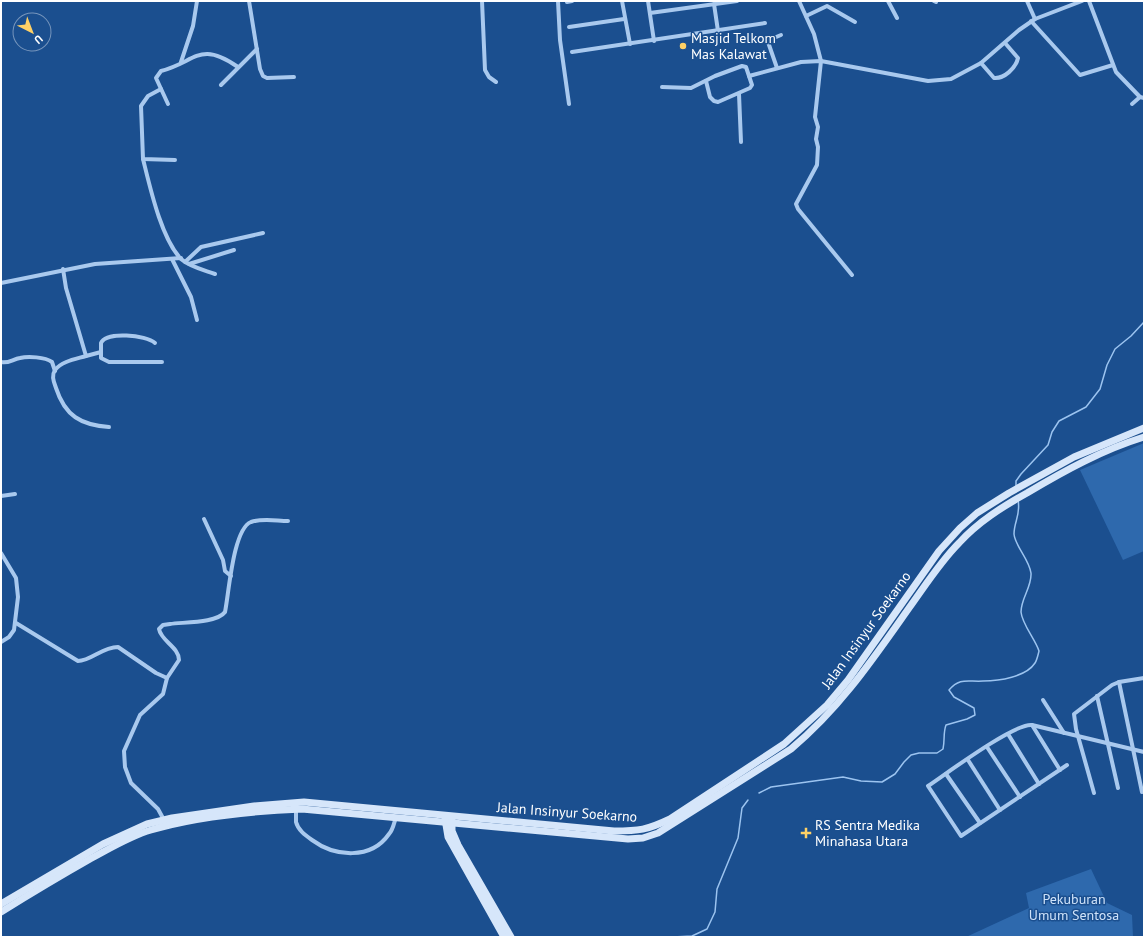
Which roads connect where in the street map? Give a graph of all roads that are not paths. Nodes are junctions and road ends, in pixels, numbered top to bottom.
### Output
1 (197, 1) edge
2 (249, 1) edge
3 (482, 1) edge
4 (558, 1) edge
5 (622, 1) edge
6 (648, 1) edge
7 (738, 1) edge
8 (799, 1) edge
9 (888, 1) edge
10 (1027, 1) edge
11 (1082, 1) edge
12 (1089, 1) edge
13 (714, 4) junction
14 (650, 13) junction
15 (806, 16) junction
16 (897, 18) dead end
17 (624, 19) junction
18 (1033, 20) junction
19 (855, 22) dead end
20 (765, 23) dead end
21 (569, 27) dead end
22 (718, 31) junction
23 (782, 35) dead end
24 (654, 41) junction
25 (1005, 42) junction
26 (630, 44) junction
27 (257, 49) junction
28 (572, 52) dead end
29 (821, 61) junction
30 (181, 63) junction
31 (981, 63) junction
32 (1113, 65) junction
33 (238, 67) junction
34 (777, 68) junction
35 (750, 76) junction
36 (294, 77) dead end
37 (706, 81) junction
38 (496, 82) dead end
39 (221, 84) dead end
40 (662, 87) dead end
41 (161, 89) junction
42 (739, 94) junction
43 (1142, 97) edge
44 (168, 104) dead end
45 (569, 104) dead end
46 (1132, 104) dead end
47 (741, 142) dead end
48 (143, 159) junction
49 (175, 160) dead end
50 (263, 233) dead end
51 (234, 250) dead end
52 (180, 258) junction
53 (172, 259) junction
54 (187, 263) junction
55 (63, 269) junction
56 (215, 274) dead end
57 (852, 275) dead end
58 (1, 283) edge
59 (198, 320) dead end
60 (155, 343) dead end
61 (101, 352) junction
62 (86, 356) junction
63 (1, 362) edge
64 (162, 362) dead end
65 (55, 371) junction
66 (109, 427) dead end
67 (1144, 428) edge
68 (1144, 437) edge
69 (1023, 485) junction
70 (1028, 492) junction
71 (15, 494) dead end
72 (1, 496) edge
73 (204, 519) dead end
74 (288, 521) dead end
75 (1, 553) edge
76 (231, 576) junction
77 (16, 623) junction
78 (1, 642) edge
79 (166, 678) junction
80 (1144, 679) edge
81 (1119, 682) junction
82 (1097, 696) junction
83 (1043, 700) dead end
84 (1032, 725) junction
85 (1065, 733) junction
86 (1008, 734) junction
87 (1079, 737) junction
88 (1107, 743) junction
89 (987, 747) junction
90 (1133, 749) junction
91 (1144, 752) edge
92 (767, 755) junction
93 (968, 760) junction
94 (771, 762) junction
95 (1067, 765) dead end
96 (1060, 770) junction
97 (946, 774) junction
98 (1039, 784) junction
99 (1118, 788) dead end
100 (1142, 792) dead end
101 (1094, 793) dead end
102 (1020, 796) junction
103 (296, 809) junction
104 (1000, 810) junction
105 (396, 817) junction
106 (448, 819) junction
107 (164, 820) junction
108 (980, 823) junction
109 (64, 871) junction
110 (1, 904) edge
111 (1, 912) edge
112 (504, 937) edge
113 (511, 937) edge

1 - 30 street
2 - 27 street
3 - 38 street
4 - 45 street
5 - 17 street
6 - 14 street
7 - 13 street
8 - 15 street
9 - 16 street
10 - 18 street
11 - 18 street
12 - 32 street
13 - 14 street
13 - 22 street
14 - 24 street
15 - 19 street
15 - 29 street
17 - 21 street
17 - 26 street
18 - 25 street
18 - 32 street
20 - 22 street
22 - 24 street
23 - 34 street
24 - 26 street
25 - 31 street
25 - 31 street
26 - 28 street
27 - 33 street
27 - 36 street
29 - 31 street
29 - 34 street
29 - 57 street
30 - 33 street
30 - 41 street
32 - 43 street
33 - 39 street
34 - 35 street
35 - 37 street
35 - 42 street
37 - 40 street
37 - 42 street
41 - 44 street
41 - 48 street
42 - 47 street
43 - 46 street
48 - 49 street
48 - 52 street
50 - 54 street
51 - 54 street
52 - 53 street
52 - 54 street
53 - 55 street
53 - 59 street
54 - 56 street
55 - 58 street
55 - 62 street
60 - 61 street
61 - 62 street
61 - 64 street
62 - 65 street
63 - 65 street
65 - 66 street
67 - 69 main road, Jalan Insinyur Soekarno
68 - 70 main road, Jalan Insinyur Soekarno
69 - 70 main road
69 - 92 main road, Jalan Insinyur Soekarno
70 - 94 main road, Jalan Insinyur Soekarno
71 - 72 street
73 - 76 street
74 - 76 street
75 - 77 street
76 - 79 street
77 - 78 street
77 - 79 street
79 - 107 street
80 - 81 street
81 - 82 street
81 - 90 street
82 - 87 street
82 - 88 street
83 - 85 street
84 - 85 street
84 - 86 street
84 - 96 street
85 - 87 street
86 - 89 street
86 - 98 street
87 - 88 street
87 - 101 street
88 - 90 street
88 - 99 street
89 - 93 street
89 - 102 street
90 - 91 street
90 - 100 street
92 - 94 main road
92 - 106 main road, Jalan Insinyur Soekarno
93 - 97 street
93 - 104 street
94 - 106 main road, Jalan Insinyur Soekarno
95 - 96 street
96 - 98 street
97 - 108 street
97 - 108 street
98 - 102 street
102 - 104 street
103 - 105 main road, Jalan Insinyur Soekarno
103 - 105 street
103 - 109 main road, Jalan Insinyur Soekarno
104 - 108 street
105 - 106 main road, Jalan Insinyur Soekarno
106 - 107 main road, Jalan Insinyur Soekarno
106 - 112 main road
106 - 113 main road
107 - 109 main road, Jalan Insinyur Soekarno
109 - 110 main road, Jalan Insinyur Soekarno
109 - 111 main road, Jalan Insinyur Soekarno

